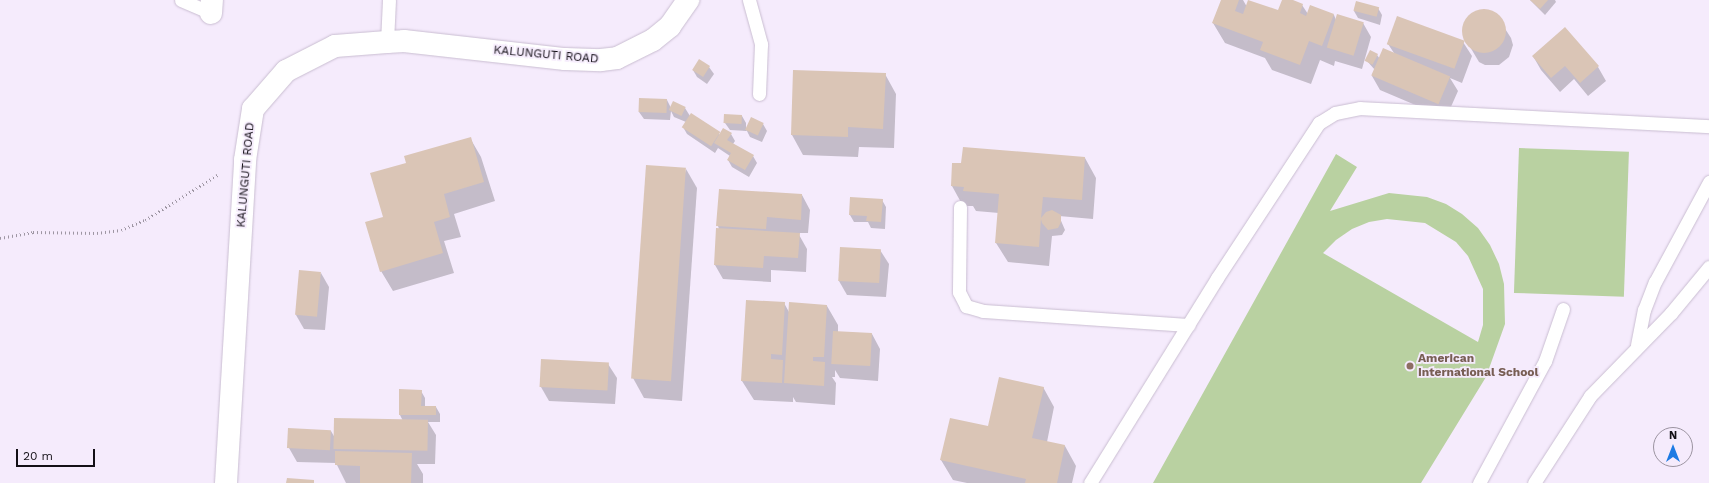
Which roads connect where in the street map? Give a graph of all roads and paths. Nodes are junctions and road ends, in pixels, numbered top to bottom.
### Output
1 (181, 0) edge
2 (389, 0) edge
3 (688, 0) edge
4 (749, 0) edge
5 (212, 6) edge
6 (387, 42) junction
7 (759, 94) dead end
8 (1709, 126) edge
9 (246, 160) junction
10 (1709, 182) edge
11 (960, 207) dead end
12 (0, 238) edge
13 (1709, 267) edge
14 (1563, 309) dead end
15 (1189, 325) junction
16 (1637, 345) junction
17 (226, 483) edge
18 (1090, 483) edge
19 (1479, 483) edge
20 (1534, 483) edge

1 - 5 lane
2 - 6 lane
3 - 6 street, KALUNGUTI ROAD
4 - 7 lane
6 - 9 street, KALUNGUTI ROAD
8 - 15 lane
9 - 12 path
9 - 17 street, KALUNGUTI ROAD
10 - 16 lane
11 - 15 lane
13 - 16 lane
14 - 19 lane
15 - 18 lane
16 - 20 lane

